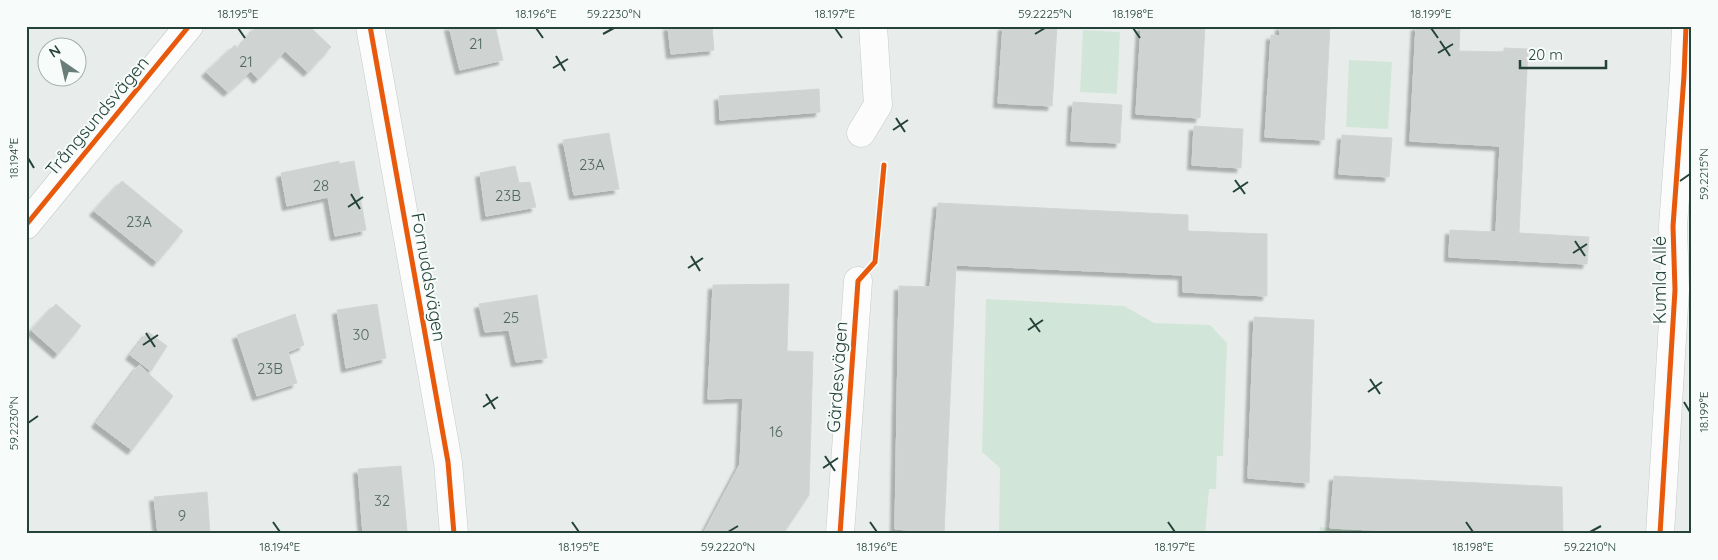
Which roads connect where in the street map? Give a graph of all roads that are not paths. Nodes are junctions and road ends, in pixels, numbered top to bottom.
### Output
1 (189, 26) edge
2 (370, 26) edge
3 (873, 26) edge
4 (1686, 26) edge
5 (861, 133) dead end
6 (31, 208) edge
7 (1682, 229) edge
8 (858, 281) dead end
9 (454, 534) edge
10 (840, 534) edge
11 (1660, 534) edge

1 - 6 street, Trångsundsvägen
2 - 9 street, Fornuddsvägen
3 - 5 street
4 - 7 street, Kumla Allé
7 - 11 street, Kumla Allé
8 - 10 street, Gärdesvägen

